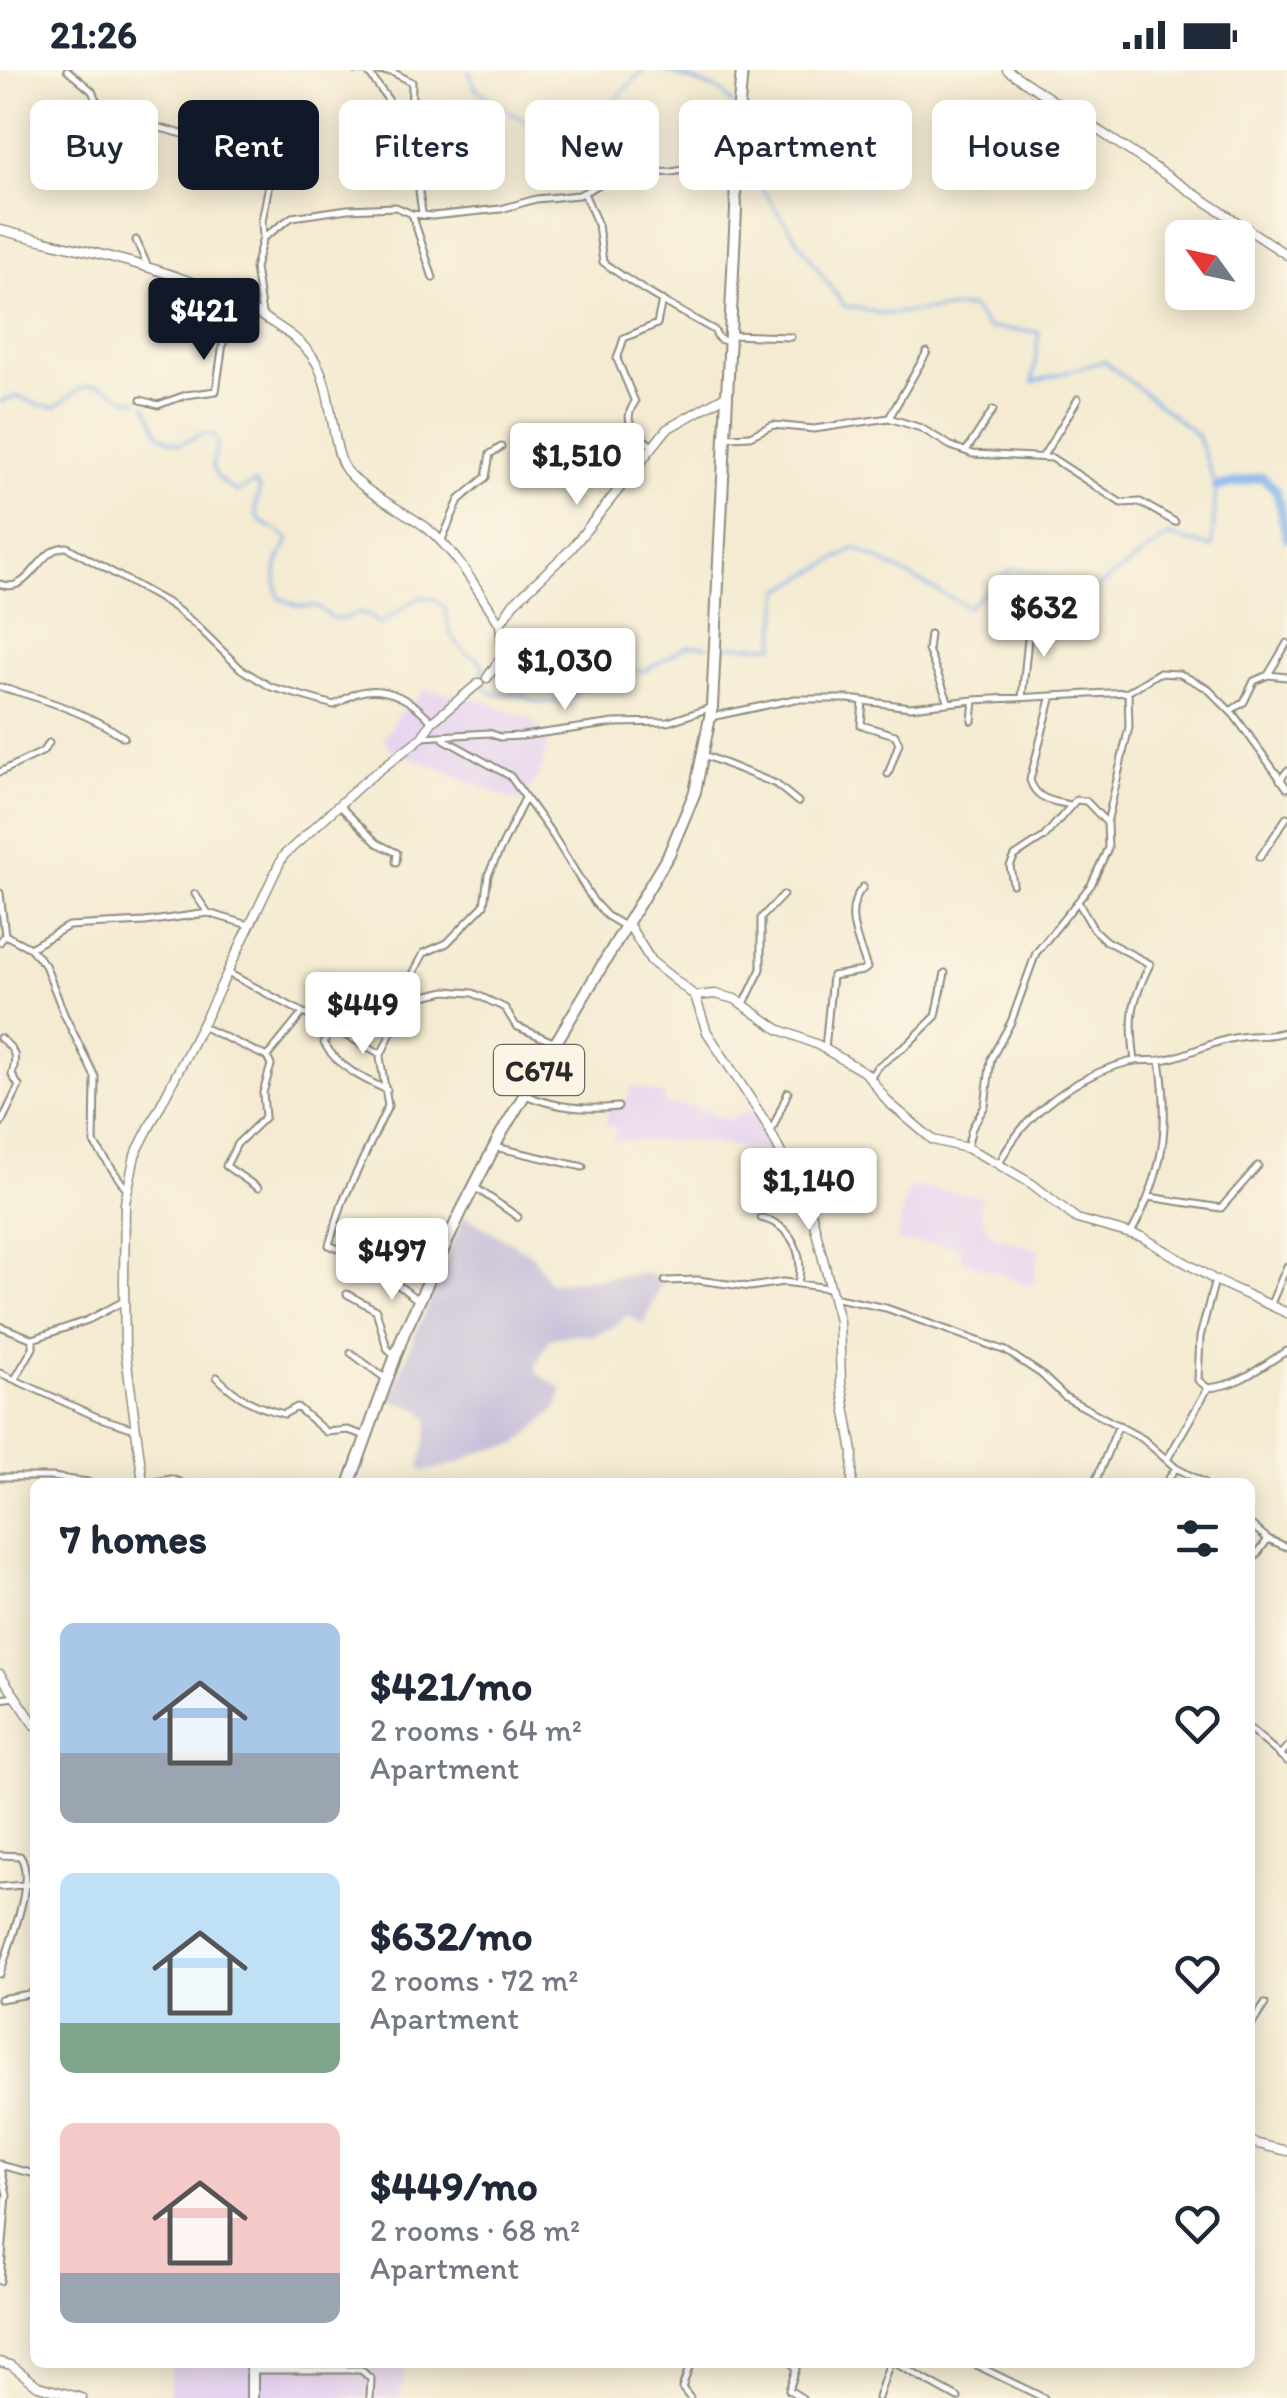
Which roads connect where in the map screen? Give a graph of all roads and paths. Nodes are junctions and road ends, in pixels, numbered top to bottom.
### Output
1 (66, 70) edge
2 (355, 70) edge
3 (742, 70) edge
4 (1006, 70) edge
5 (368, 72) edge
6 (388, 100) edge
7 (411, 100) edge
8 (739, 100) edge
9 (679, 171) edge
10 (419, 190) edge
11 (735, 190) edge
12 (584, 193) junction
13 (412, 214) junction
14 (422, 214) junction
15 (0, 230) edge
16 (263, 238) junction
17 (136, 240) dead end
18 (1287, 255) edge
19 (148, 267) junction
20 (433, 278) dead end
21 (662, 300) junction
22 (240, 302) junction
23 (262, 317) junction
24 (791, 337) dead end
25 (730, 339) junction
26 (927, 352) dead end
27 (726, 394) junction
28 (1078, 398) dead end
29 (141, 400) dead end
30 (993, 410) dead end
31 (890, 418) junction
32 (724, 437) junction
33 (651, 444) junction
34 (500, 447) dead end
35 (966, 451) junction
36 (1042, 456) junction
37 (1175, 522) dead end
38 (441, 542) junction
39 (1, 585) edge
40 (1030, 619) dead end
41 (500, 624) junction
42 (930, 634) dead end
43 (1287, 643) edge
44 (1268, 675) junction
45 (1287, 678) edge
46 (0, 687) edge
47 (1128, 692) junction
48 (1022, 698) junction
49 (1051, 698) junction
50 (974, 700) junction
51 (863, 701) junction
52 (949, 703) junction
53 (710, 711) junction
54 (1230, 711) junction
55 (972, 721) dead end
56 (432, 722) junction
57 (124, 737) dead end
58 (441, 737) junction
59 (422, 738) junction
60 (49, 742) dead end
61 (704, 756) junction
62 (1287, 771) edge
63 (0, 772) edge
64 (888, 774) dead end
65 (1280, 780) junction
66 (1287, 788) edge
67 (526, 798) junction
68 (798, 802) dead end
69 (339, 805) junction
70 (1071, 805) junction
71 (1287, 816) edge
72 (1107, 822) junction
73 (1260, 857) dead end
74 (396, 862) dead end
75 (1012, 884) dead end
76 (862, 886) dead end
77 (0, 894) edge
78 (195, 894) dead end
79 (782, 895) dead end
80 (1078, 902) junction
81 (208, 913) junction
82 (626, 924) junction
83 (250, 925) junction
84 (5, 935) junction
85 (0, 942) edge
86 (30, 948) junction
87 (228, 973) junction
88 (945, 973) dead end
89 (694, 996) junction
90 (406, 1000) junction
91 (744, 1004) junction
92 (302, 1014) junction
93 (202, 1026) junction
94 (330, 1026) junction
95 (1287, 1031) edge
96 (0, 1038) edge
97 (556, 1044) junction
98 (825, 1049) junction
99 (381, 1054) junction
100 (266, 1057) junction
101 (1160, 1060) junction
102 (1135, 1061) junction
103 (870, 1078) junction
104 (387, 1090) junction
105 (788, 1092) dead end
106 (525, 1095) junction
107 (618, 1107) dead end
108 (0, 1125) edge
109 (771, 1132) junction
110 (494, 1147) junction
111 (967, 1148) junction
112 (999, 1164) junction
113 (1258, 1166) dead end
114 (583, 1167) dead end
115 (474, 1186) junction
116 (258, 1188) dead end
117 (126, 1189) junction
118 (1148, 1197) junction
119 (518, 1217) dead end
120 (761, 1218) dead end
121 (1131, 1233) junction
122 (1287, 1266) edge
123 (1216, 1280) junction
124 (664, 1281) dead end
125 (798, 1283) junction
126 (831, 1293) junction
127 (347, 1294) dead end
128 (124, 1301) junction
129 (419, 1301) junction
130 (1270, 1306) junction
131 (1287, 1313) edge
132 (0, 1326) edge
133 (33, 1339) junction
134 (1287, 1351) edge
135 (351, 1352) dead end
136 (395, 1356) junction
137 (0, 1373) edge
138 (217, 1377) dead end
139 (15, 1379) junction
140 (386, 1379) junction
141 (1208, 1388) junction
142 (1119, 1425) junction
143 (135, 1429) junction
144 (366, 1436) junction
145 (1168, 1458) junction
146 (1176, 1468) junction
147 (0, 1477) edge
148 (59, 1478) edge
149 (141, 1478) edge
150 (351, 1478) edge
151 (852, 1478) edge
152 (1097, 1478) edge
153 (1169, 1478) edge
154 (1196, 1478) edge
155 (1255, 1528) edge
156 (1268, 1539) junction
157 (1287, 1547) edge
158 (1255, 1557) edge
159 (0, 1674) edge
160 (16, 1697) junction
161 (0, 1699) edge
162 (30, 1718) edge
163 (1255, 1733) edge
164 (1287, 1747) edge
165 (1280, 1755) junction
166 (1287, 1760) edge
167 (0, 1855) edge
168 (26, 1885) junction
169 (30, 1885) edge
170 (0, 1886) edge
171 (0, 1974) edge
172 (30, 1994) edge
173 (0, 2000) edge
174 (1265, 2004) dead end
175 (1255, 2019) edge
176 (1255, 2143) edge
177 (1287, 2152) edge
178 (0, 2164) edge
179 (30, 2173) edge
180 (0, 2281) edge
181 (0, 2362) edge
182 (252, 2368) edge
183 (306, 2368) edge
184 (690, 2368) edge
185 (795, 2368) edge
186 (890, 2368) edge
187 (903, 2368) edge
188 (982, 2368) edge
189 (82, 2398) edge
190 (252, 2398) edge
191 (370, 2398) edge
192 (690, 2398) edge
193 (802, 2398) edge
194 (878, 2398) edge
195 (958, 2398) edge
196 (1044, 2398) edge

1 - 16 street
2 - 5 street
3 - 8 main road, C674
4 - 18 street
5 - 6 street
5 - 7 street
9 - 12 street
10 - 14 street
11 - 25 main road, C674
12 - 14 street
12 - 21 street
13 - 14 street
13 - 16 street
13 - 20 street
15 - 19 street
16 - 23 street
17 - 19 street
19 - 22 street
21 - 25 street
21 - 33 street
22 - 23 street
22 - 29 street
23 - 38 street
24 - 25 street
25 - 27 main road, C674
26 - 31 street
27 - 32 main road, C674
27 - 33 street
28 - 36 street
30 - 35 street
31 - 32 street
31 - 35 street
32 - 53 main road, C674
33 - 41 street
34 - 38 street
35 - 36 street
36 - 37 street
38 - 41 street
39 - 56 street
40 - 48 street
41 - 56 street
42 - 52 street
43 - 44 street
44 - 45 street
44 - 54 street
46 - 57 street
47 - 49 street
47 - 54 street
47 - 72 street
48 - 49 street
48 - 50 street
49 - 70 street
50 - 52 street
50 - 55 street
51 - 52 street
51 - 53 street
51 - 64 street
53 - 58 street
53 - 61 main road, C674
54 - 65 street
56 - 59 street
58 - 59 street
58 - 67 street
59 - 69 street
60 - 63 street
61 - 68 street
61 - 82 main road, C674
62 - 65 street
65 - 66 street
67 - 82 street
67 - 90 street
69 - 74 street
69 - 83 street
70 - 72 street
70 - 75 street
71 - 73 street
72 - 80 street
76 - 98 street
77 - 84 street
78 - 81 street
79 - 91 street
80 - 102 street
80 - 111 street
81 - 83 street
81 - 86 street
82 - 89 street
82 - 97 main road, C674
83 - 87 street
84 - 85 street
84 - 86 street
86 - 117 street
87 - 92 street
87 - 93 street
88 - 103 street
89 - 91 street
89 - 109 street
90 - 97 street
90 - 99 street
91 - 98 street
92 - 94 street
92 - 100 street
93 - 100 street
93 - 117 street
94 - 99 street
94 - 104 street
95 - 101 street
96 - 108 street
97 - 106 main road, C674
98 - 103 street
99 - 104 street
100 - 116 street
101 - 102 street
101 - 118 street
102 - 112 street
103 - 111 street
104 - 129 street
105 - 109 street
106 - 107 street
106 - 110 main road, C674
109 - 126 street
110 - 114 street
110 - 115 main road, C674
111 - 112 street
112 - 121 street
113 - 118 street
115 - 119 street
115 - 129 main road, C674
117 - 128 street
118 - 121 street
120 - 125 street
121 - 123 street
122 - 130 street
123 - 130 street
123 - 141 street
124 - 125 street
125 - 126 street
126 - 142 street
126 - 151 street
127 - 136 street
128 - 133 street
128 - 143 street
129 - 136 main road, C674
130 - 131 street
132 - 133 street
133 - 139 street
134 - 141 street
135 - 140 street
136 - 140 main road, C674
137 - 139 street
138 - 144 street
139 - 143 street
140 - 144 main road, C674
141 - 145 street
142 - 145 street
142 - 152 street
143 - 149 street
144 - 150 main road, C674
145 - 146 street
146 - 153 street
146 - 154 street
147 - 148 street
155 - 156 street
156 - 157 street
156 - 158 street
159 - 160 street
160 - 161 street
160 - 162 street
163 - 165 street
164 - 165 street
165 - 166 street
167 - 168 street
168 - 169 street
168 - 170 street
168 - 171 street
172 - 173 street
174 - 175 street
176 - 177 street
178 - 179 street
178 - 180 street
181 - 189 street
182 - 190 main road
183 - 191 street
184 - 192 street
185 - 193 street
186 - 194 street
187 - 195 street
188 - 196 street

